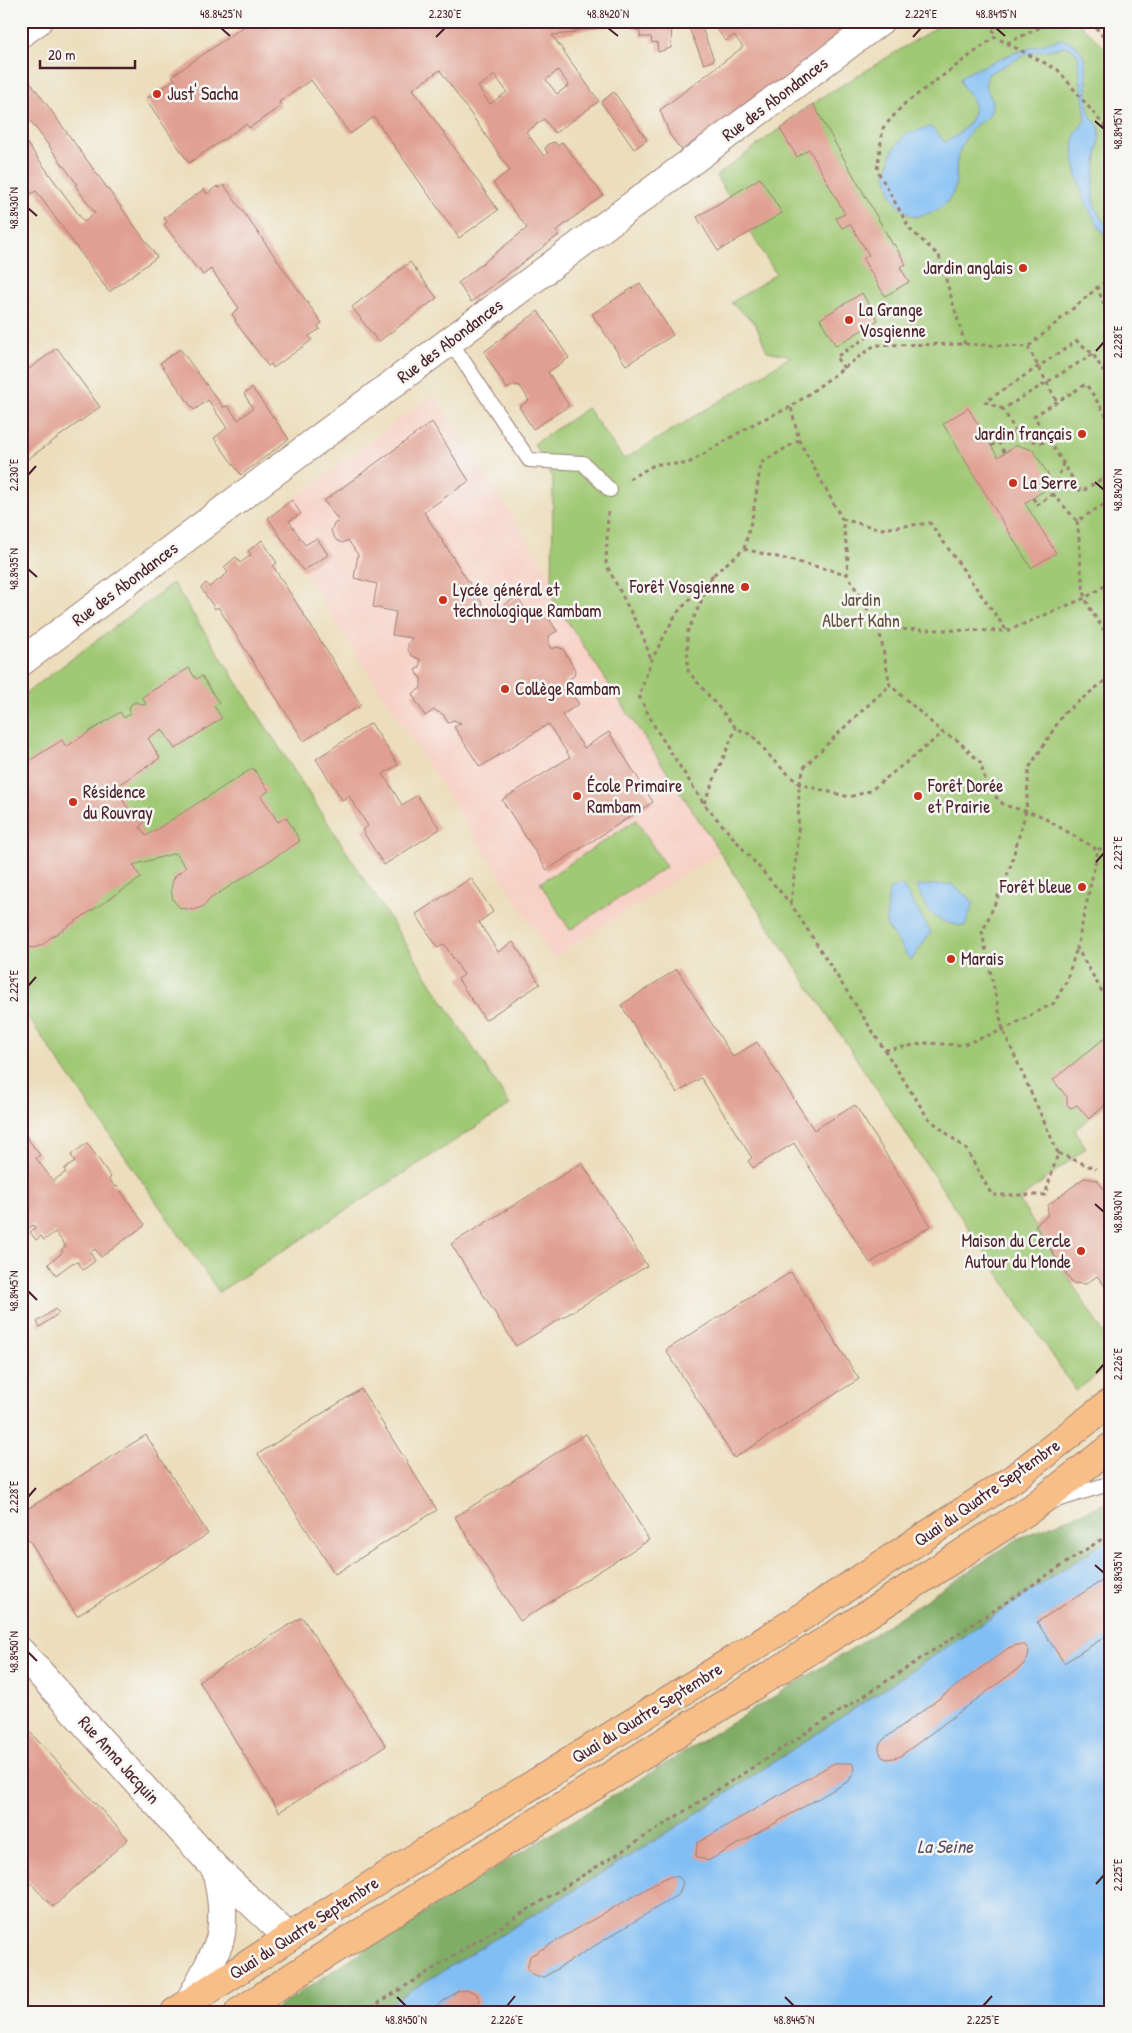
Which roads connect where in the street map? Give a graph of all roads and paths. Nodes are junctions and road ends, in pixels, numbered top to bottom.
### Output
1 (38, 21) edge
2 (880, 21) edge
3 (992, 21) edge
4 (1054, 21) edge
5 (1092, 21) edge
6 (21, 33) edge
7 (995, 37) junction
8 (1006, 43) junction
9 (1111, 48) edge
10 (1111, 134) edge
11 (1111, 276) edge
12 (1097, 286) junction
13 (1111, 324) edge
14 (871, 325) dead end
15 (450, 341) junction
16 (966, 344) junction
17 (1028, 347) junction
18 (1093, 354) junction
19 (1038, 367) junction
20 (844, 368) junction
21 (1045, 383) junction
22 (1111, 384) edge
23 (1057, 402) junction
24 (791, 407) junction
25 (1002, 410) junction
26 (1111, 423) edge
27 (1016, 432) junction
28 (799, 440) junction
29 (998, 442) junction
30 (1052, 444) junction
31 (991, 446) dead end
32 (1005, 453) dead end
33 (1063, 462) junction
34 (1111, 473) edge
35 (1105, 476) junction
36 (1111, 486) edge
37 (610, 490) junction
38 (1054, 494) junction
39 (1033, 498) dead end
40 (1111, 500) edge
41 (842, 519) junction
42 (1077, 521) junction
43 (744, 549) junction
44 (847, 574) junction
45 (713, 575) junction
46 (1111, 582) edge
47 (1085, 598) junction
48 (879, 629) junction
49 (1007, 631) junction
50 (1111, 640) edge
51 (651, 661) junction
52 (21, 662) edge
53 (1111, 676) edge
54 (890, 685) junction
55 (736, 728) junction
56 (943, 733) junction
57 (799, 784) junction
58 (704, 804) junction
59 (1026, 811) junction
60 (1111, 843) edge
61 (1098, 850) junction
62 (791, 904) junction
63 (1077, 948) junction
64 (1111, 1007) edge
65 (1003, 1030) junction
66 (885, 1050) junction
67 (1058, 1153) junction
68 (1096, 1169) dead end
69 (1111, 1402) edge
70 (1111, 1447) edge
71 (1111, 1483) edge
72 (1032, 1508) junction
73 (1111, 1533) edge
74 (21, 1652) edge
75 (216, 1869) junction
76 (288, 1938) junction
77 (182, 2007) edge
78 (239, 2012) edge
79 (364, 2012) edge

1 - 6 street
2 - 15 street, Rue des Abondances
3 - 7 path
4 - 8 path
5 - 9 path
7 - 8 path
7 - 16 path
8 - 10 path
11 - 12 path
12 - 13 path
12 - 17 path
14 - 20 path
15 - 37 lane
15 - 52 street, Rue des Abondances
16 - 17 path
16 - 20 path
17 - 19 path
18 - 19 path
18 - 21 path
18 - 22 path
19 - 21 path
19 - 25 path
20 - 24 path
21 - 23 path
21 - 25 path
23 - 26 path
23 - 30 path
24 - 28 path
24 - 37 path
25 - 27 path
27 - 29 path
27 - 30 path
28 - 41 path
28 - 43 path
29 - 31 path
29 - 32 path
30 - 33 path
33 - 35 path
33 - 38 path
34 - 35 path
35 - 36 path
37 - 51 path
38 - 39 path
38 - 42 path
40 - 42 path
41 - 44 path
41 - 49 path
42 - 47 path
43 - 44 path
43 - 45 path
44 - 48 path
45 - 51 path
45 - 55 path
46 - 47 path
47 - 49 path
47 - 50 path
48 - 49 path
48 - 54 path
51 - 58 path
53 - 59 path
54 - 56 path
54 - 57 path
55 - 57 path
55 - 58 path
56 - 57 path
56 - 59 path
57 - 62 path
58 - 62 path
59 - 61 path
59 - 65 path
60 - 61 path
61 - 63 path
62 - 66 path
63 - 64 path
63 - 65 path
65 - 66 path
65 - 67 path
66 - 67 path
67 - 68 path
69 - 76 main road, Quai du Quatre Septembre
70 - 72 main road, Quai du Quatre Septembre
71 - 72 lane
72 - 78 main road, Quai du Quatre Septembre
73 - 79 path
74 - 75 street, Rue Anna Jacquin
75 - 76 street, Rue Anna Jacquin
75 - 77 street
76 - 77 main road, Quai du Quatre Septembre

